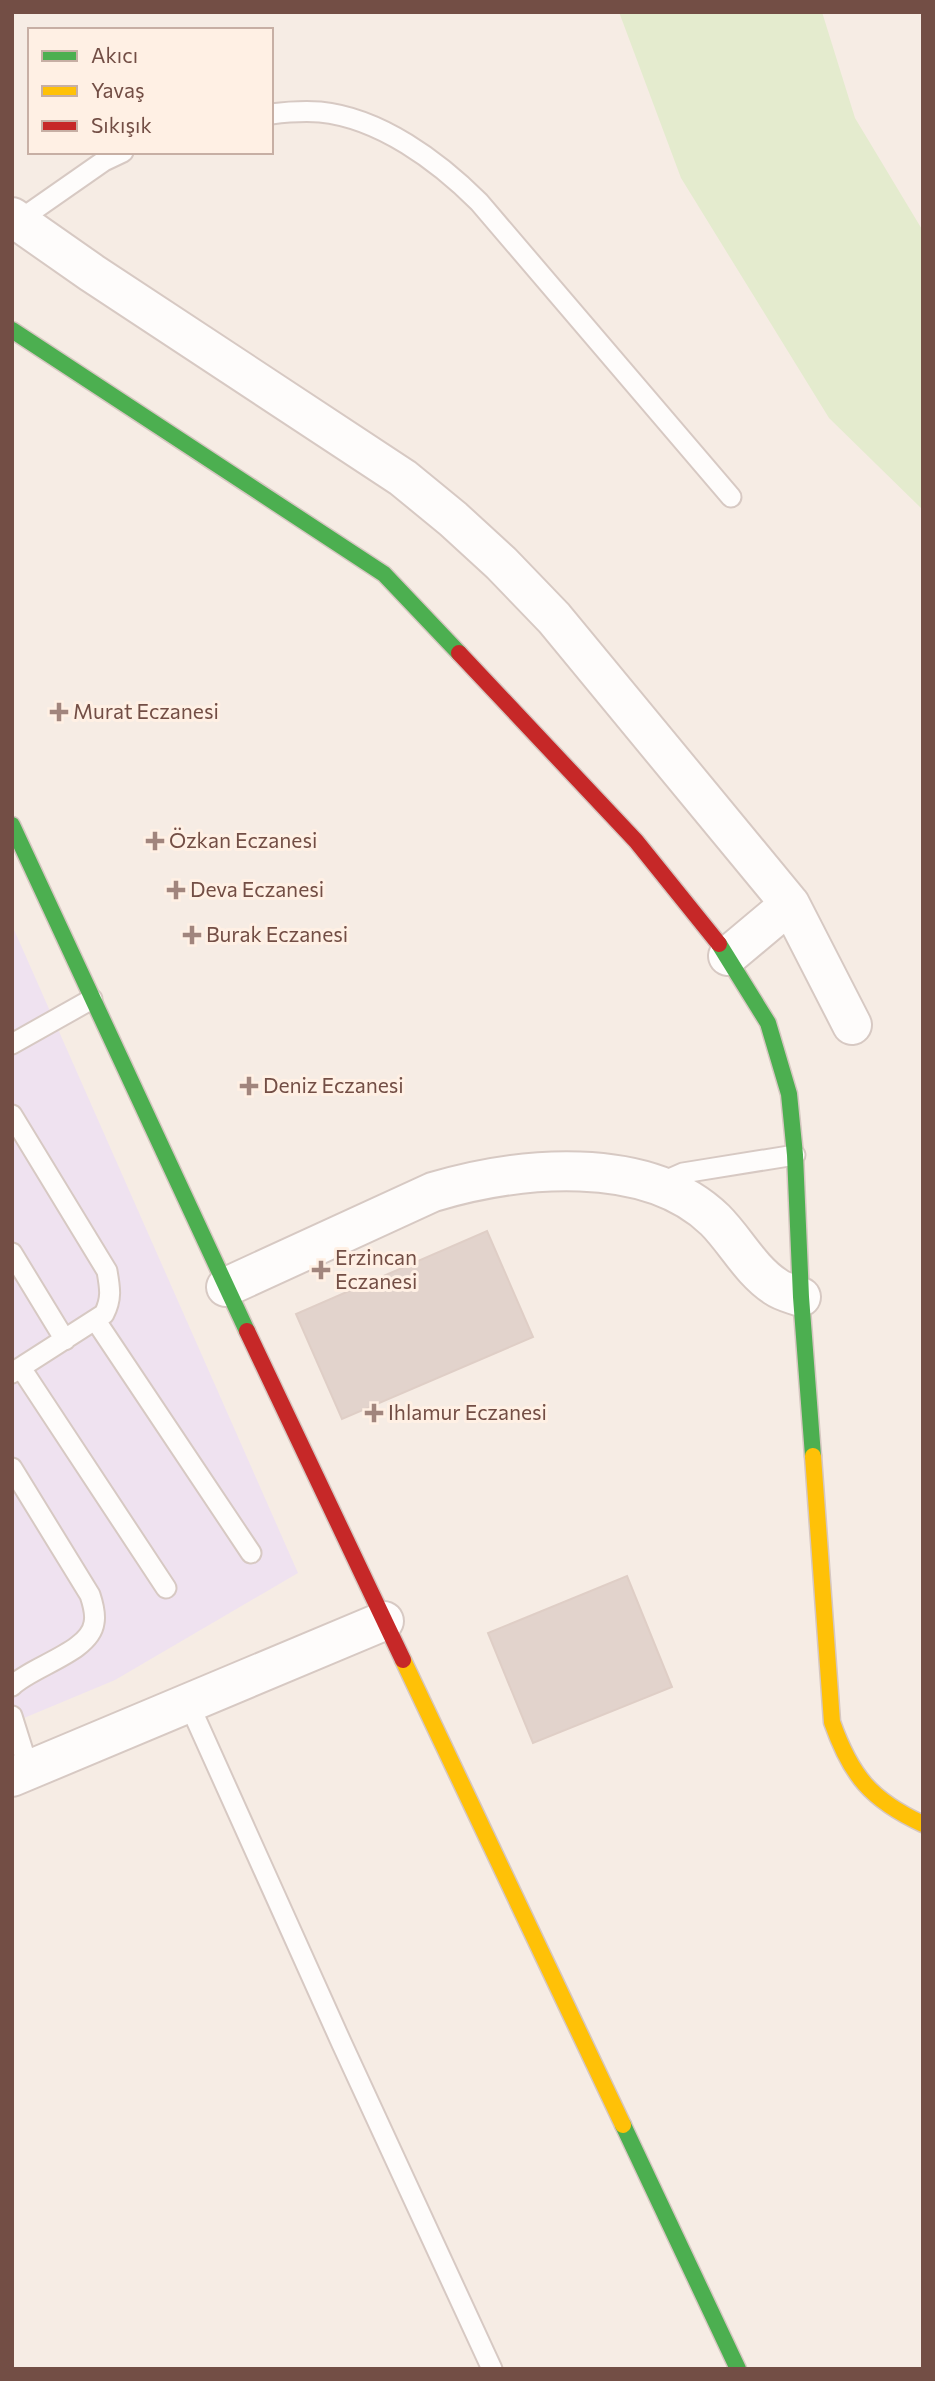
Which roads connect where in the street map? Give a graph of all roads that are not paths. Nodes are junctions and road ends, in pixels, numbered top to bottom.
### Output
1 (273, 114) edge
2 (119, 154) edge
3 (15, 219) edge
4 (12, 330) edge
5 (731, 497) dead end
6 (12, 825) edge
7 (790, 904) junction
8 (728, 956) junction
9 (92, 999) junction
10 (852, 1025) dead end
11 (12, 1044) edge
12 (12, 1115) edge
13 (795, 1154) junction
14 (658, 1184) junction
15 (12, 1253) edge
16 (226, 1287) junction
17 (801, 1297) junction
18 (96, 1321) junction
19 (65, 1340) junction
20 (17, 1370) edge
21 (12, 1468) edge
22 (251, 1553) dead end
23 (166, 1588) dead end
24 (384, 1621) junction
25 (12, 1686) edge
26 (188, 1704) junction
27 (12, 1716) edge
28 (21, 1773) edge
29 (923, 1824) edge
30 (492, 2369) edge
31 (738, 2369) edge

1 - 5 lane
2 - 3 lane
3 - 7 street
4 - 8 street
6 - 9 street
7 - 8 street
7 - 10 street
8 - 13 street
9 - 11 lane
9 - 16 street
12 - 18 lane
13 - 14 lane
13 - 17 street
14 - 16 street
14 - 17 street
15 - 19 lane
16 - 24 street
17 - 29 street
18 - 19 lane
18 - 22 lane
19 - 20 lane
20 - 23 lane
21 - 25 lane
24 - 26 street
24 - 31 street
26 - 28 street
26 - 30 lane
27 - 28 lane

